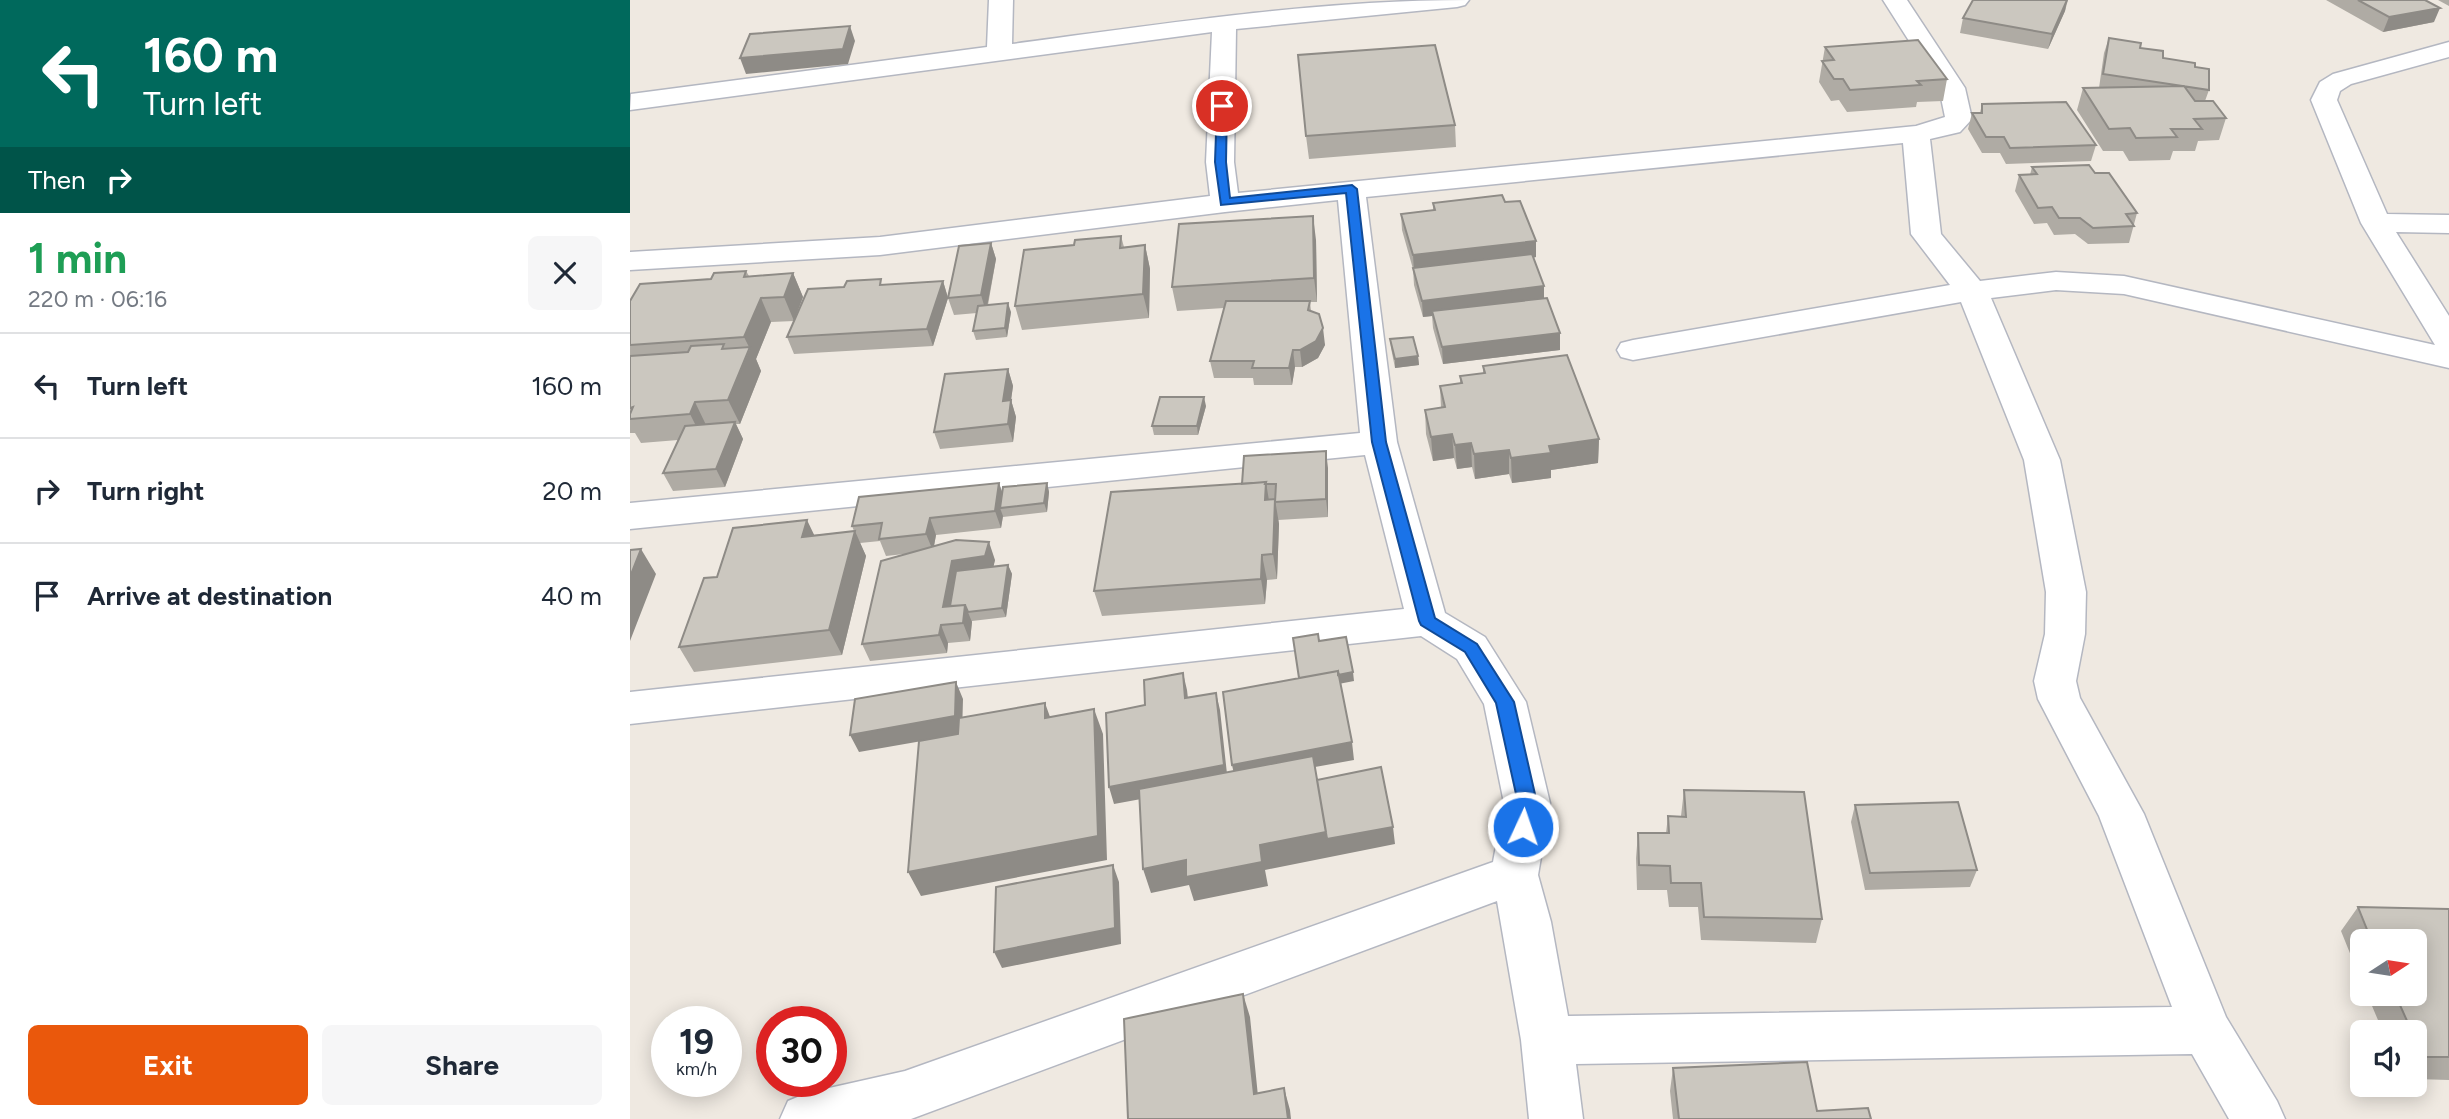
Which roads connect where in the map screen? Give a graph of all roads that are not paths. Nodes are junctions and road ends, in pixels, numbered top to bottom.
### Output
1 (1001, 0) edge
2 (1267, 0) edge
3 (1457, 0) edge
4 (1895, 0) edge
5 (1252, 20) junction
6 (1224, 23) junction
7 (2449, 49) edge
8 (999, 52) junction
9 (631, 103) edge
10 (1916, 134) junction
11 (1352, 189) junction
12 (1225, 202) junction
13 (2376, 223) junction
14 (2449, 224) edge
15 (633, 265) edge
16 (1972, 291) junction
17 (2449, 342) edge
18 (1633, 350) dead end
19 (2449, 358) edge
20 (1379, 442) junction
21 (630, 516) edge
22 (1427, 621) junction
23 (630, 708) edge
24 (1514, 874) junction
25 (2206, 1030) junction
26 (1547, 1040) junction
27 (807, 1119) edge
28 (1556, 1119) edge
29 (2259, 1119) edge

1 - 8 street
2 - 5 street
3 - 5 street
4 - 10 street
5 - 6 street
6 - 8 street
6 - 12 street
7 - 13 street
8 - 9 street
10 - 11 street
10 - 16 street
11 - 12 street
11 - 20 street
12 - 15 street
13 - 14 street
13 - 17 street
16 - 18 street
16 - 19 street
16 - 25 street
20 - 21 street
20 - 22 street
22 - 23 street
22 - 24 street
24 - 26 street
24 - 27 street
25 - 26 street
25 - 29 street
26 - 28 street

